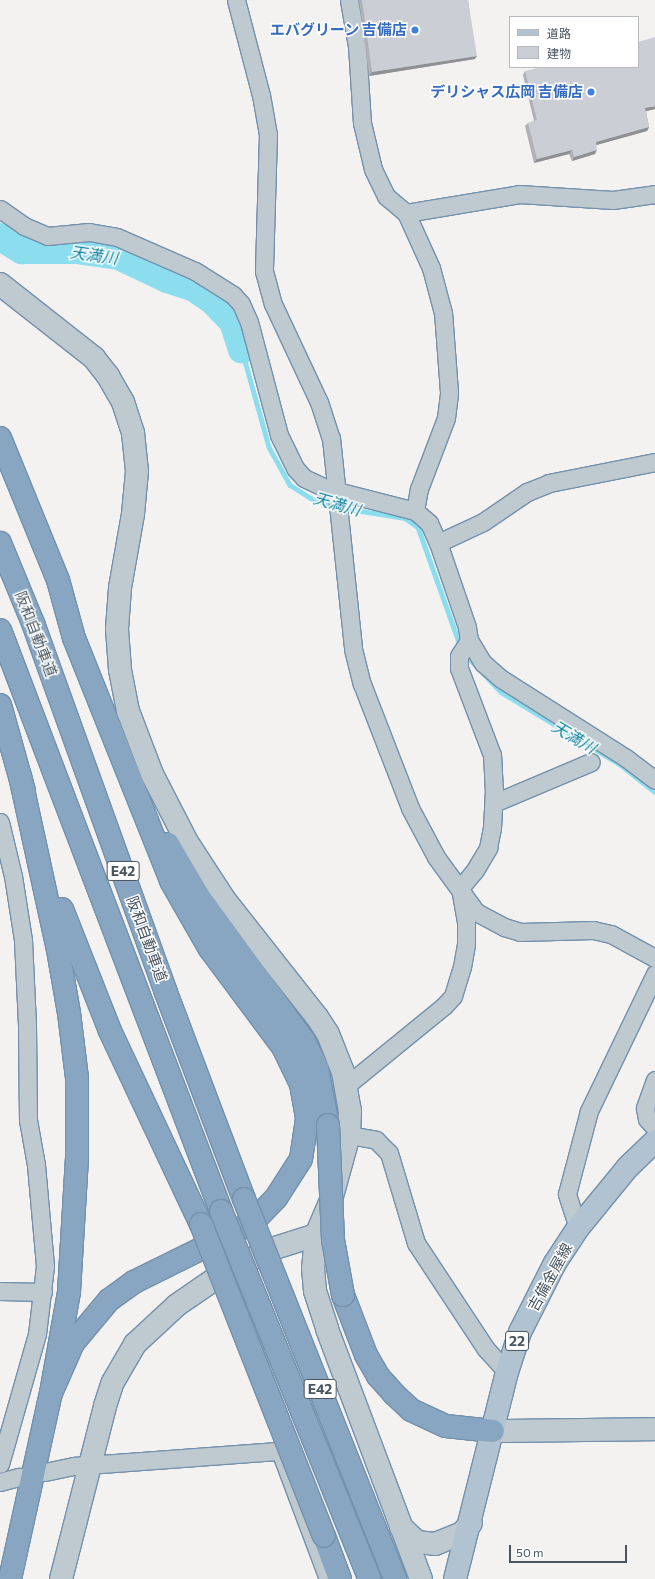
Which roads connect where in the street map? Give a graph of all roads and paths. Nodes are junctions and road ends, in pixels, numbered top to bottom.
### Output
1 (236, 0) edge
2 (349, 0) edge
3 (655, 194) edge
4 (0, 209) edge
5 (406, 213) junction
6 (0, 284) edge
7 (0, 438) edge
8 (655, 462) edge
9 (337, 494) junction
10 (415, 511) junction
11 (0, 543) edge
12 (438, 543) junction
13 (0, 630) edge
14 (469, 640) junction
15 (0, 705) edge
16 (116, 748) junction
17 (592, 762) dead end
18 (20, 776) junction
19 (655, 780) edge
20 (494, 803) junction
21 (0, 822) edge
22 (460, 888) junction
23 (655, 958) edge
24 (655, 974) edge
25 (655, 1080) edge
26 (347, 1085) junction
27 (655, 1128) edge
28 (349, 1135) junction
29 (655, 1141) edge
30 (578, 1228) junction
31 (316, 1235) junction
32 (0, 1291) edge
33 (43, 1292) junction
34 (507, 1372) junction
35 (51, 1393) junction
36 (655, 1429) edge
37 (493, 1431) junction
38 (0, 1464) edge
39 (88, 1465) junction
40 (44, 1472) dead end
41 (19, 1477) dead end
42 (0, 1482) edge
43 (471, 1523) junction
44 (400, 1526) junction
45 (10, 1579) edge
46 (62, 1579) edge
47 (328, 1579) edge
48 (340, 1579) edge
49 (370, 1579) edge
50 (395, 1579) edge
51 (421, 1579) edge
52 (455, 1579) edge

1 - 9 street
2 - 5 street
3 - 5 street
4 - 9 street
5 - 10 street
6 - 26 street
7 - 16 highway
8 - 12 street
9 - 10 street
9 - 22 street
10 - 12 street
11 - 50 highway, 阪和自動車道 / E42, bridge
12 - 14 street
13 - 49 highway, 阪和自動車道 / E42, bridge
14 - 19 street
14 - 20 street
15 - 18 highway
16 - 35 highway
16 - 37 highway, bridge
17 - 20 street
18 - 35 highway
18 - 48 highway, bridge
20 - 22 street
21 - 33 street
22 - 23 street
22 - 26 street
24 - 30 street
25 - 27 street
26 - 28 street
28 - 31 street
28 - 34 street
29 - 30 main road, 吉備金屋線 / 22
30 - 34 main road, 吉備金屋線 / 22
31 - 39 street
31 - 44 street
32 - 33 street
33 - 38 street
34 - 37 main road, 吉備金屋線 / 22
35 - 45 highway
36 - 37 street
37 - 43 main road, 吉備金屋線 / 22
39 - 40 street
39 - 46 street
39 - 47 street
41 - 42 street
43 - 44 street
43 - 52 main road, 吉備金屋線 / 22
44 - 51 street

